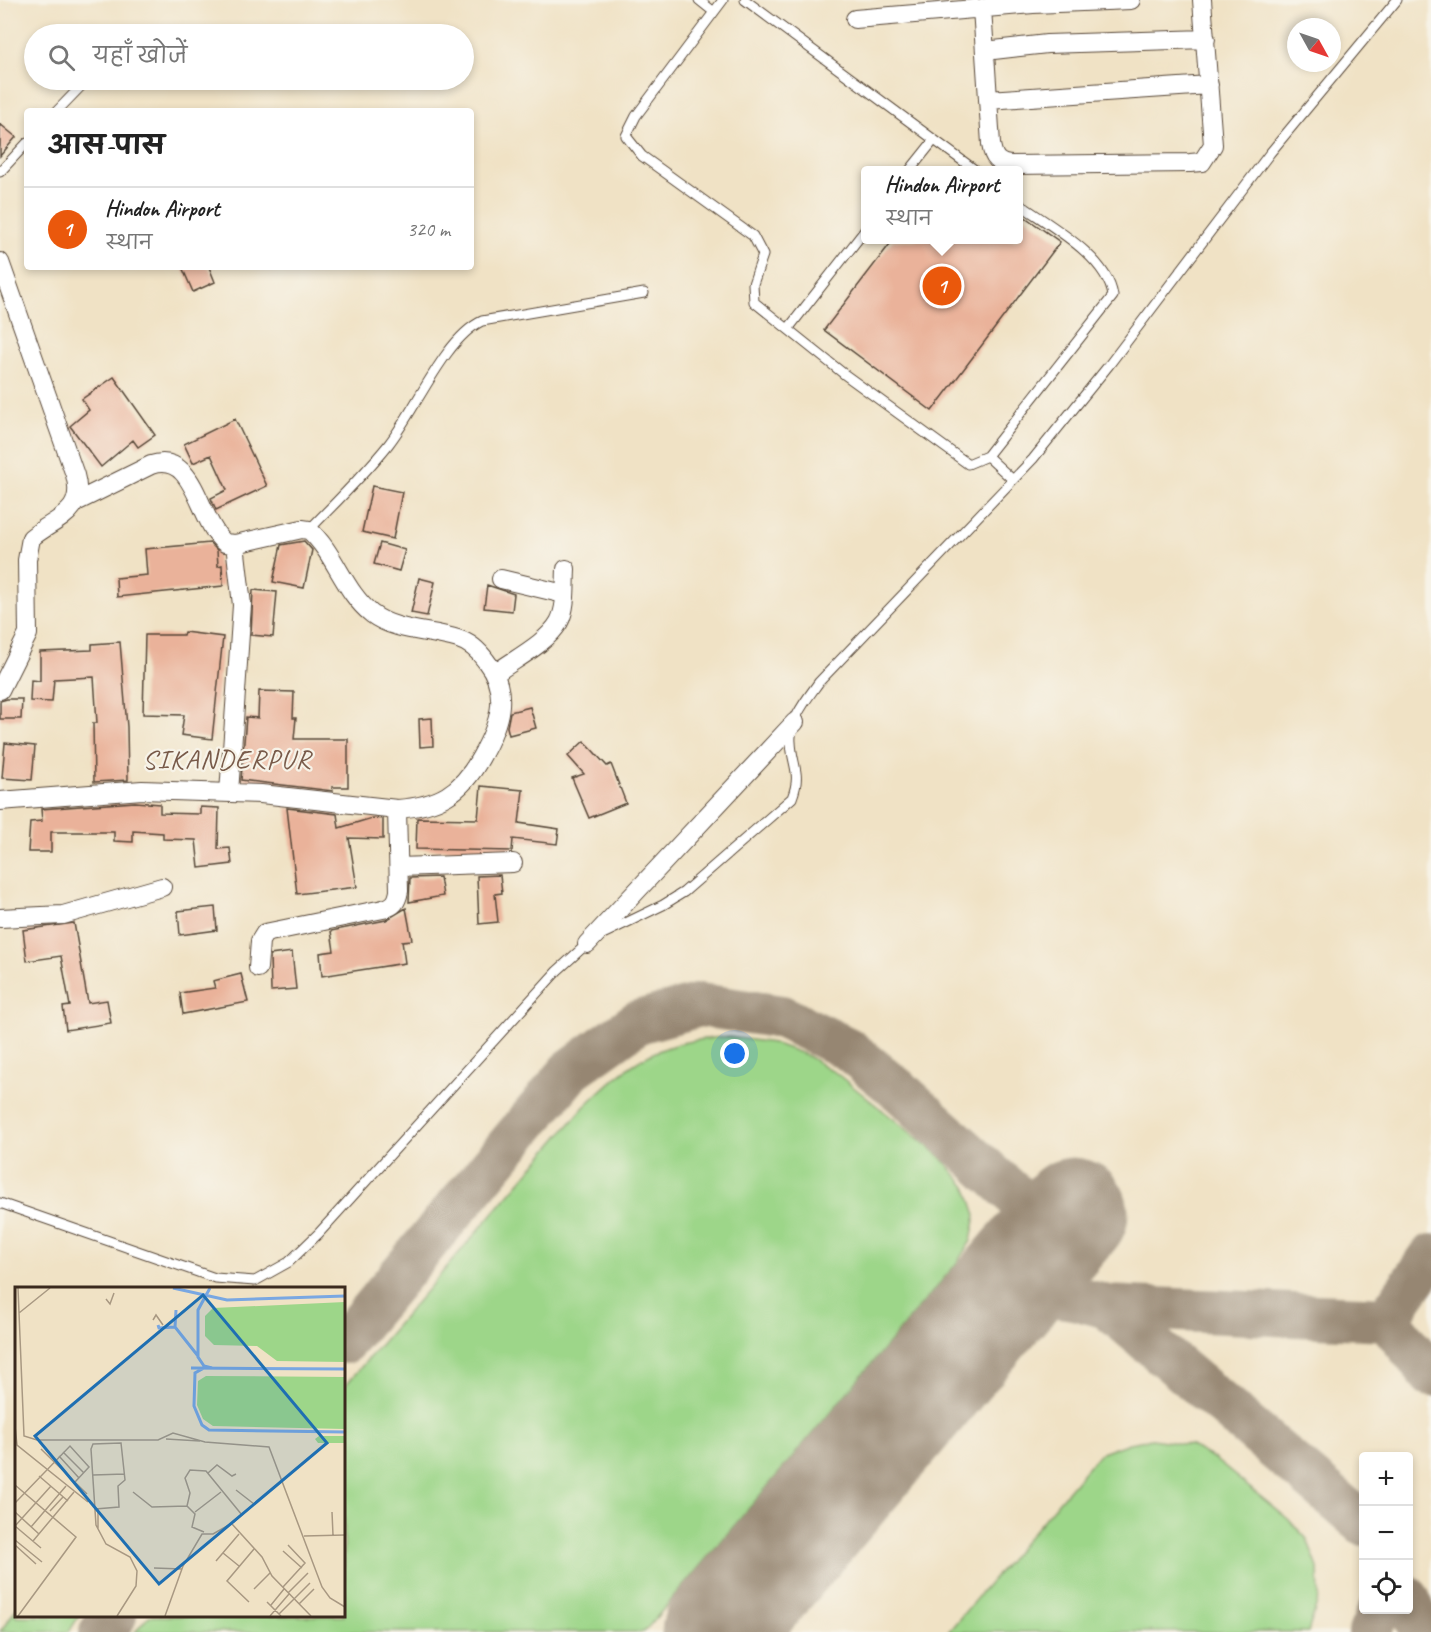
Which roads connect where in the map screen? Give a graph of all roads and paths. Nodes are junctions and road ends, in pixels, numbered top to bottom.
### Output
1 (699, 0) edge
2 (723, 0) edge
3 (745, 0) edge
4 (1131, 0) edge
5 (1202, 0) edge
6 (1397, 0) edge
7 (982, 8) junction
8 (714, 12) junction
9 (855, 19) dead end
10 (1206, 39) junction
11 (985, 51) junction
12 (1209, 85) junction
13 (77, 90) edge
14 (988, 100) junction
15 (60, 108) edge
16 (934, 140) junction
17 (24, 146) edge
18 (914, 166) edge
19 (968, 166) edge
20 (0, 172) edge
21 (1023, 207) edge
22 (861, 235) edge
23 (0, 262) edge
24 (644, 293) dead end
25 (788, 329) junction
26 (987, 456) junction
27 (1013, 480) junction
28 (76, 502) junction
29 (309, 530) junction
30 (235, 544) junction
31 (566, 569) dead end
32 (501, 579) dead end
33 (564, 594) junction
34 (496, 673) junction
35 (0, 690) edge
36 (795, 722) junction
37 (229, 793) junction
38 (0, 801) edge
39 (397, 808) junction
40 (513, 863) dead end
41 (399, 867) junction
42 (162, 887) dead end
43 (0, 918) edge
44 (587, 944) junction
45 (258, 968) dead end
46 (0, 1203) edge

1 - 8 lane
2 - 8 lane
3 - 16 lane
4 - 7 street
5 - 10 street
6 - 27 lane
7 - 9 street
7 - 11 street
8 - 25 lane
10 - 11 street
10 - 12 street
11 - 14 street
12 - 14 street
12 - 14 street
13 - 15 lane
16 - 18 lane
16 - 19 lane
17 - 20 lane
21 - 26 lane
22 - 25 lane
23 - 28 street
24 - 29 lane
25 - 26 lane
26 - 27 lane
27 - 36 lane
28 - 30 street
28 - 35 street
29 - 30 street
29 - 34 street
30 - 37 street
31 - 33 street
32 - 33 street
33 - 34 street
34 - 39 street
36 - 44 street
36 - 44 lane
37 - 38 street
37 - 39 street
39 - 41 street
40 - 41 street
41 - 45 street
42 - 43 street
44 - 46 lane

